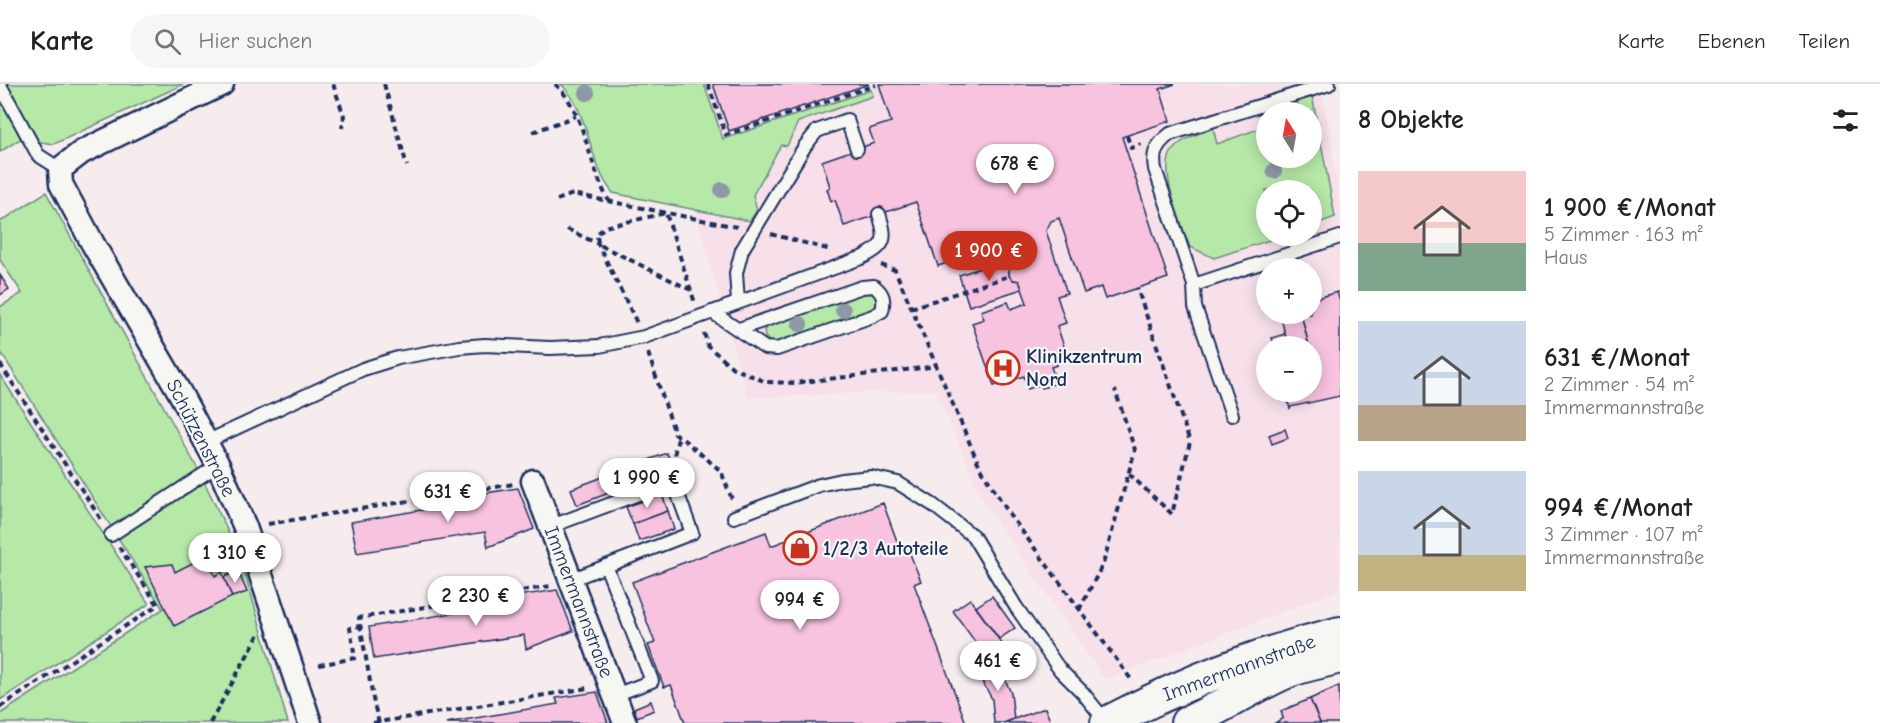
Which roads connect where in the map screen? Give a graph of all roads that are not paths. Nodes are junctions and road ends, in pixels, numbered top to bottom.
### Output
1 (222, 84) edge
2 (1329, 84) edge
3 (0, 86) edge
4 (857, 149) dead end
5 (60, 170) junction
6 (879, 214) dead end
7 (1340, 237) edge
8 (1194, 285) junction
9 (738, 302) junction
10 (712, 312) junction
11 (740, 329) junction
12 (1232, 415) dead end
13 (206, 442) junction
14 (218, 465) junction
15 (533, 481) road end
16 (734, 516) dead end
17 (549, 527) junction
18 (111, 535) road end
19 (606, 566) junction
20 (570, 580) junction
21 (1340, 633) edge
22 (1340, 657) edge
23 (613, 690) junction
24 (1142, 711) edge
25 (310, 723) edge
26 (626, 723) edge
27 (1107, 723) edge
28 (1187, 723) edge

1 - 5 street
2 - 8 lane
3 - 5 lane
4 - 9 lane
5 - 13 street, Schützenstraße
6 - 9 lane
7 - 8 lane
8 - 12 lane
9 - 10 lane
10 - 11 lane
10 - 13 lane
11 - 11 lane
13 - 14 street, Schützenstraße
14 - 18 lane
14 - 25 street, Schützenstraße
15 - 17 street, Immermannstraße
16 - 27 lane
17 - 19 lane
17 - 20 street, Immermannstraße
19 - 20 lane
19 - 23 lane
20 - 23 street, Immermannstraße
21 - 24 street, Immermannstraße
22 - 28 street, Immermannstraße
23 - 26 street, Immermannstraße
24 - 27 street, Immermannstraße

